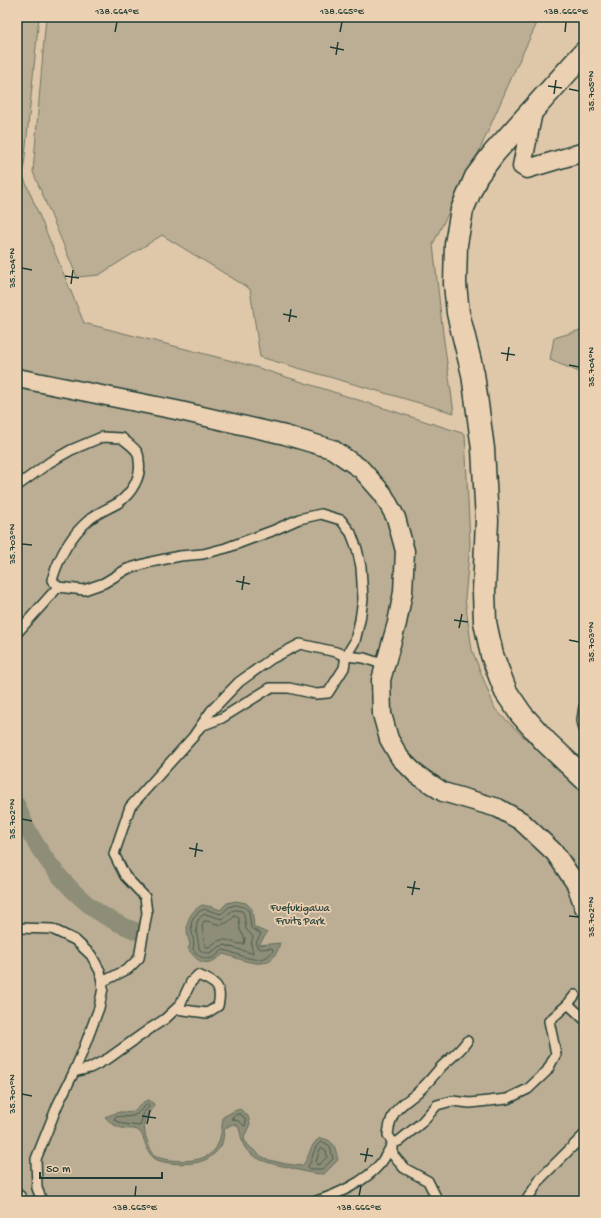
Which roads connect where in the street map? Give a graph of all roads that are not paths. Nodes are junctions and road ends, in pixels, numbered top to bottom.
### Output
1 (584, 53) edge
2 (534, 107) junction
3 (584, 152) edge
4 (17, 378) edge
5 (17, 486) edge
6 (58, 587) junction
7 (17, 633) edge
8 (346, 656) junction
9 (385, 665) junction
10 (584, 707) edge
11 (201, 726) junction
12 (584, 730) edge
13 (584, 778) edge
14 (584, 906) edge
15 (17, 928) edge
16 (102, 982) junction
17 (575, 995) dead end
18 (568, 1004) junction
19 (176, 1009) junction
20 (584, 1019) edge
21 (467, 1041) dead end
22 (74, 1072) junction
23 (584, 1135) edge
24 (393, 1143) junction
25 (42, 1201) edge
26 (316, 1201) edge
27 (438, 1201) edge
28 (526, 1201) edge

1 - 2 street
2 - 3 street
2 - 13 street
4 - 9 street
5 - 6 lane
6 - 7 lane
6 - 8 lane
8 - 9 lane
8 - 11 lane
8 - 11 lane
9 - 14 street
10 - 12 lane
11 - 16 lane
15 - 16 lane
16 - 22 lane
17 - 18 lane
18 - 20 lane
18 - 24 lane
19 - 19 lane
19 - 22 lane
21 - 24 lane
22 - 25 lane
23 - 28 lane
24 - 26 lane
24 - 27 lane

